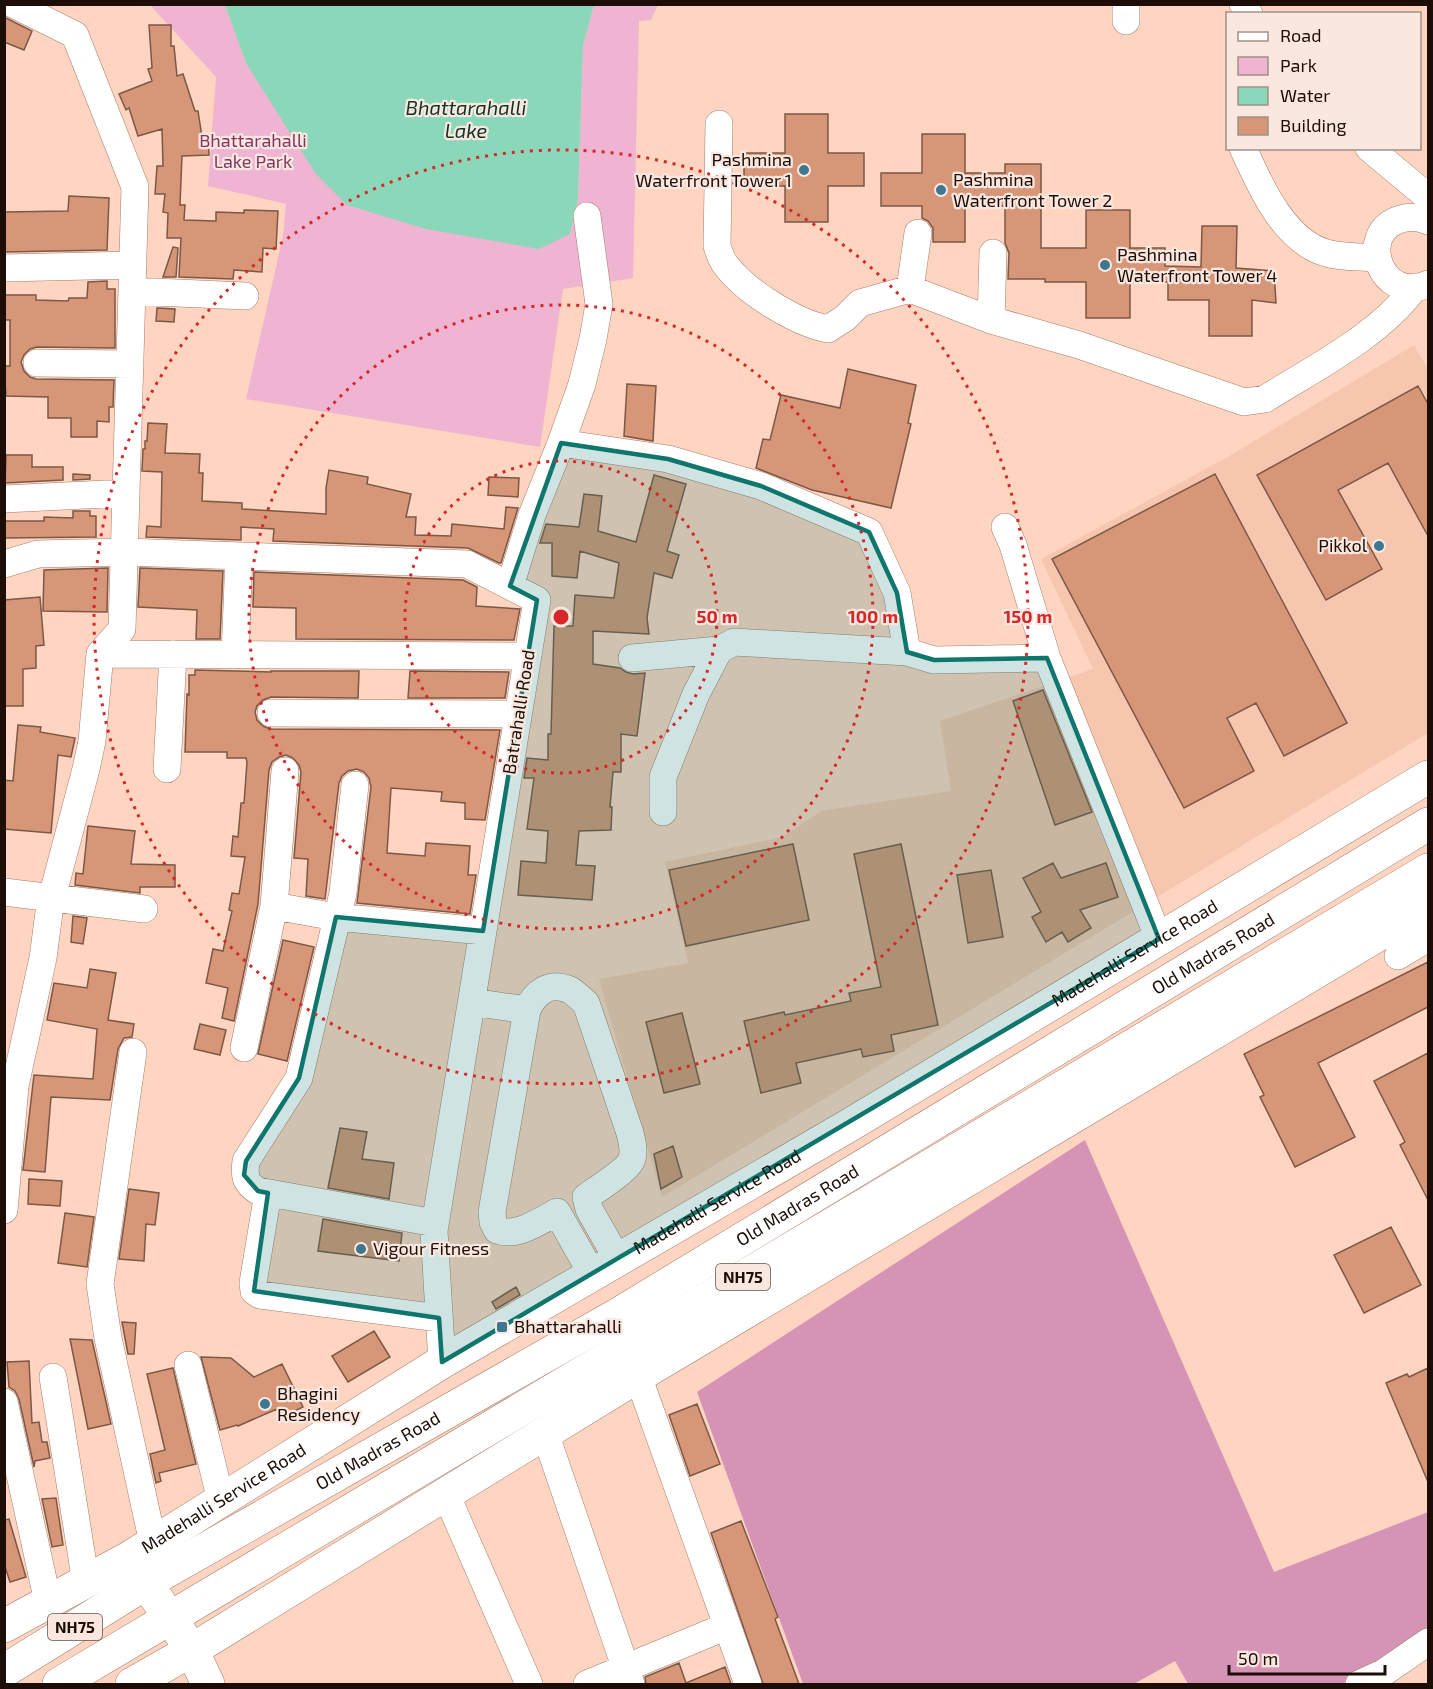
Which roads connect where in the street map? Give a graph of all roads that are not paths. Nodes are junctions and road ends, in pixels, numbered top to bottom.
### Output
1 (13, 4) edge
2 (719, 124) dead end
3 (1244, 150) edge
4 (1371, 150) edge
5 (1428, 197) edge
6 (586, 216) dead end
7 (1428, 221) edge
8 (918, 233) dead end
9 (993, 253) dead end
10 (1377, 258) junction
11 (4, 268) edge
12 (132, 278) junction
13 (1422, 285) edge
14 (910, 289) junction
15 (245, 296) dead end
16 (991, 320) junction
17 (38, 363) dead end
18 (130, 364) junction
19 (561, 443) junction
20 (126, 492) junction
21 (4, 499) edge
22 (1005, 527) dead end
23 (125, 552) junction
24 (239, 556) junction
25 (4, 564) edge
26 (510, 586) junction
27 (719, 650) junction
28 (907, 652) junction
29 (100, 654) junction
30 (173, 654) junction
31 (235, 655) junction
32 (528, 656) junction
33 (632, 658) dead end
34 (1047, 658) junction
35 (271, 713) dead end
36 (518, 714) junction
37 (167, 769) dead end
38 (285, 771) dead end
39 (1428, 777) edge
40 (355, 785) dead end
41 (663, 812) dead end
42 (1428, 824) edge
43 (1428, 870) edge
44 (4, 892) edge
45 (52, 896) junction
46 (1428, 904) edge
47 (274, 906) junction
48 (144, 909) dead end
49 (336, 917) junction
50 (483, 931) junction
51 (1428, 938) edge
52 (1159, 939) junction
53 (1398, 956) dead end
54 (472, 1002) junction
55 (527, 1010) junction
56 (244, 1048) dead end
57 (133, 1052) dead end
58 (11, 1073) edge
59 (6, 1168) edge
60 (268, 1193) junction
61 (586, 1197) junction
62 (4, 1210) edge
63 (557, 1212) junction
64 (435, 1223) junction
65 (605, 1267) junction
66 (439, 1318) junction
67 (442, 1362) junction
68 (188, 1365) dead end
69 (53, 1377) dead end
70 (638, 1377) junction
71 (4, 1402) edge
72 (545, 1433) junction
73 (446, 1494) junction
74 (221, 1501) junction
75 (153, 1543) junction
76 (86, 1583) junction
77 (146, 1583) junction
78 (48, 1602) junction
79 (168, 1618) junction
80 (4, 1626) edge
81 (727, 1626) junction
82 (1428, 1642) edge
83 (192, 1650) junction
84 (4, 1671) edge
85 (628, 1676) edge
86 (58, 1684) edge
87 (132, 1684) edge
88 (208, 1684) edge
89 (529, 1684) edge
90 (587, 1684) edge
91 (748, 1684) edge
92 (1359, 1684) edge

1 - 12 street
2 - 14 street
3 - 10 street
4 - 5 street
6 - 19 street
7 - 10 street
8 - 14 street
9 - 16 street
10 - 13 street
11 - 12 street
12 - 15 street
12 - 18 street
13 - 16 street
14 - 16 street
17 - 18 street
18 - 20 street
19 - 26 street
19 - 28 street
20 - 21 street
20 - 23 street
22 - 34 street
23 - 24 street, Batrahalli Road
23 - 25 street, Batrahalli Road
23 - 29 street
24 - 26 street, Batrahalli Road
24 - 31 street
26 - 32 street, Batrahalli Road
27 - 28 street
27 - 33 street
27 - 41 street
28 - 34 street
29 - 30 street
29 - 45 street
30 - 31 street
30 - 37 street
31 - 32 street
32 - 36 street, Batrahalli Road
34 - 52 street
35 - 36 street
36 - 50 street, Batrahalli Road
38 - 47 street
39 - 52 main road, Madehalli Service Road
40 - 49 street
42 - 77 main road, Old Madras Road / NH75
43 - 79 main road, Old Madras Road / NH75
44 - 45 street
45 - 48 street
45 - 58 street
46 - 70 main road
47 - 49 street
47 - 56 street
49 - 50 street
49 - 60 street
50 - 54 street, Batrahalli Road
51 - 53 street
52 - 65 main road, Madehalli Service Road
54 - 55 street
54 - 64 street, Batrahalli Road
55 - 61 street
55 - 63 street
57 - 75 street
58 - 59 street
59 - 62 street
60 - 64 street
60 - 66 street
61 - 63 street
61 - 65 street
63 - 65 street
64 - 66 street, Batrahalli Road
65 - 67 main road, Madehalli Service Road
66 - 67 street, Batrahalli Road
67 - 74 main road, Madehalli Service Road
68 - 74 street
69 - 76 street
70 - 72 main road
70 - 81 street
71 - 78 street
72 - 73 main road
72 - 85 street
73 - 83 main road
73 - 89 street
74 - 75 main road, Madehalli Service Road
75 - 76 main road, Madehalli Service Road
76 - 78 main road, Madehalli Service Road
77 - 79 main road
77 - 84 main road, Old Madras Road / NH75
78 - 80 main road, Madehalli Service Road
79 - 83 main road
79 - 86 main road, Old Madras Road / NH75
81 - 85 street
81 - 91 street
82 - 92 street
83 - 87 main road
83 - 88 main road
85 - 90 street

